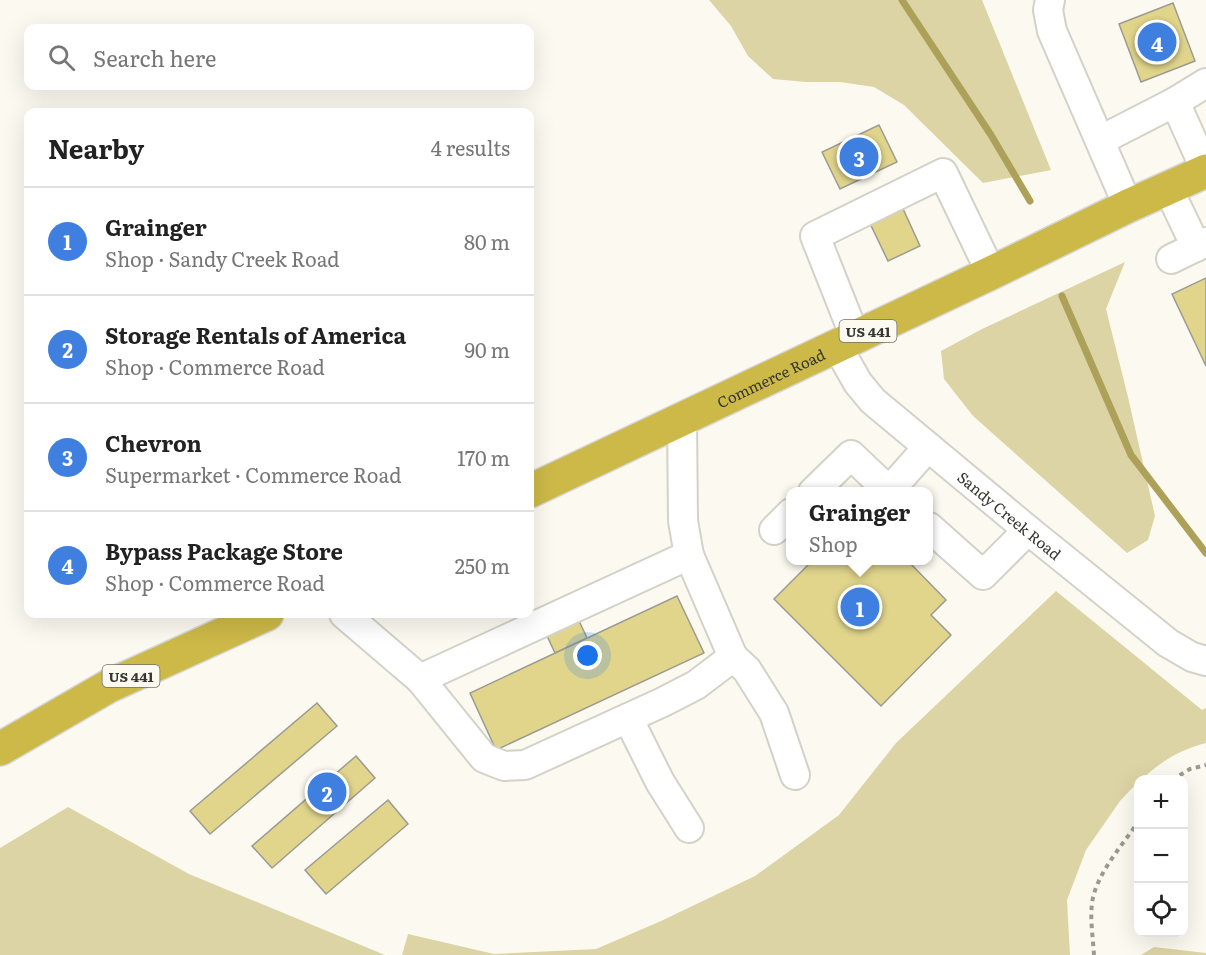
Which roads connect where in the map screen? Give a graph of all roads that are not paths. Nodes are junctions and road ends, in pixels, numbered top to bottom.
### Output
1 (1050, 0) edge
2 (1206, 83) edge
3 (1175, 102) junction
4 (1101, 140) junction
5 (1206, 171) edge
6 (1168, 188) junction
7 (1128, 206) junction
8 (1201, 244) edge
9 (1171, 259) dead end
10 (991, 273) junction
11 (846, 341) junction
12 (682, 419) junction
13 (928, 447) junction
14 (818, 487) edge
15 (886, 487) edge
16 (893, 487) edge
17 (534, 488) edge
18 (933, 530) edge
19 (1028, 530) junction
20 (689, 555) junction
21 (258, 618) edge
22 (349, 618) edge
23 (733, 657) junction
24 (1206, 661) edge
25 (420, 679) junction
26 (628, 718) junction
27 (0, 749) edge
28 (795, 775) dead end
29 (689, 828) dead end

1 - 4 street
2 - 3 street
3 - 4 street
3 - 5 street
4 - 7 street
5 - 6 highway, Commerce Road / US 441
6 - 7 highway, Commerce Road / US 441
6 - 8 street
7 - 10 highway, Commerce Road / US 441
8 - 9 street
10 - 11 highway, Commerce Road / US 441
10 - 11 street, Sandy Creek Road
11 - 12 highway, Commerce Road / US 441
11 - 13 street, Sandy Creek Road
12 - 17 highway, Commerce Road / US 441
12 - 20 street
13 - 16 street
13 - 19 street, Sandy Creek Road
14 - 15 street
18 - 19 street
19 - 24 street, Sandy Creek Road
20 - 23 street
20 - 25 street
21 - 27 highway, US 441
22 - 25 street
23 - 26 street
23 - 28 street
25 - 26 street
26 - 29 street

